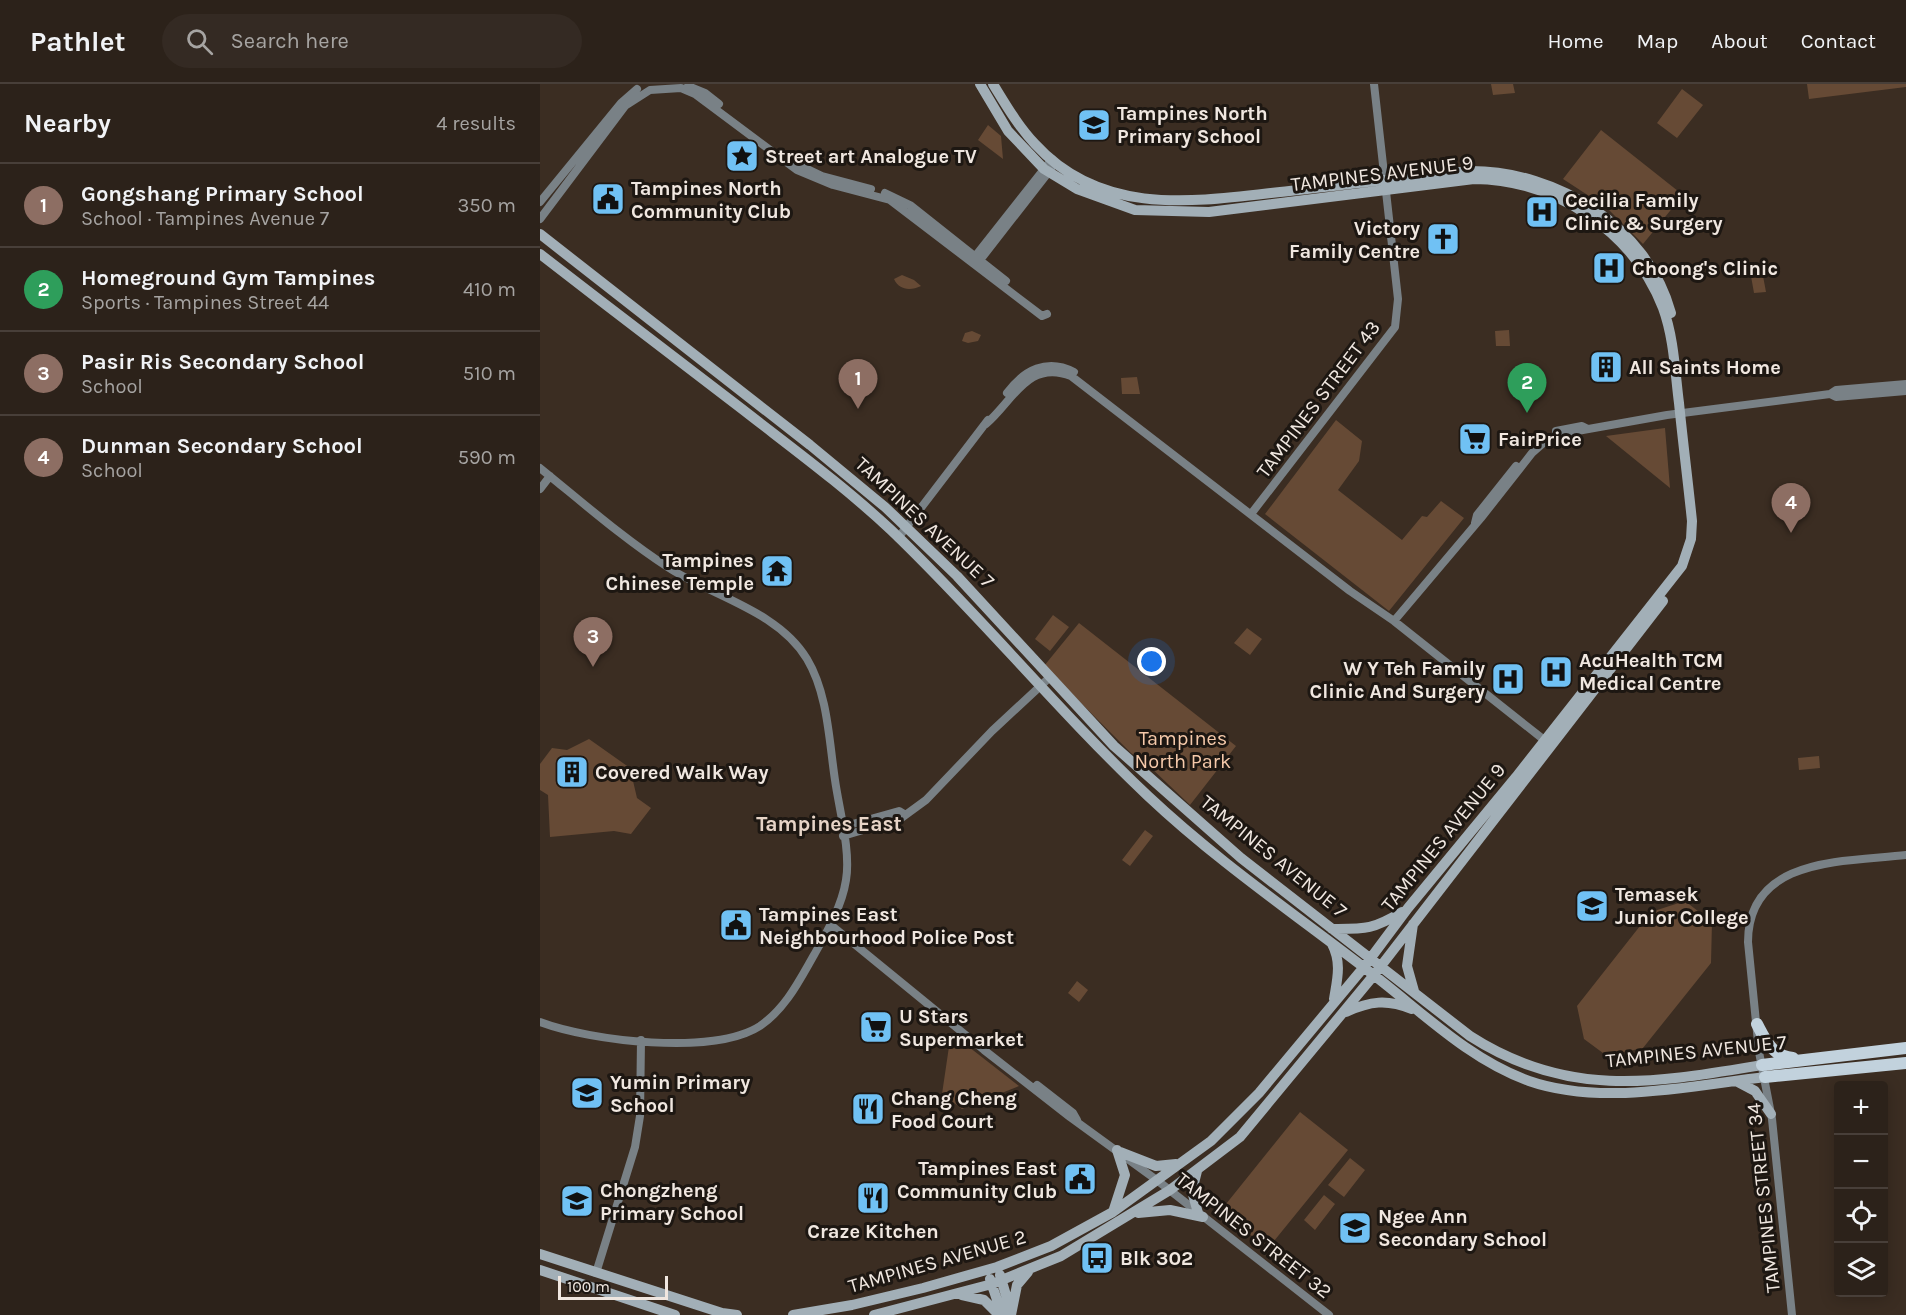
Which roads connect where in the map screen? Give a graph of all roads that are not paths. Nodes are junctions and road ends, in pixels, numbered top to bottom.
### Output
1 (653, 84) edge
2 (681, 84) edge
3 (980, 84) edge
4 (993, 84) edge
5 (1374, 84) edge
6 (1054, 160) junction
7 (1047, 170) junction
8 (1385, 185) junction
9 (875, 192) junction
10 (540, 202) edge
11 (540, 219) edge
12 (540, 234) edge
13 (540, 254) edge
14 (975, 261) junction
15 (1906, 384) edge
16 (1906, 391) edge
17 (1830, 394) junction
18 (1683, 413) junction
19 (540, 468) edge
20 (550, 476) junction
21 (540, 489) edge
22 (1252, 513) junction
23 (907, 527) junction
24 (898, 538) junction
25 (1394, 621) junction
26 (1049, 678) junction
27 (1040, 687) junction
28 (1548, 743) junction
29 (904, 814) junction
30 (842, 827) junction
31 (843, 836) junction
32 (1906, 855) edge
33 (1408, 908) junction
34 (1413, 922) junction
35 (831, 925) junction
36 (1332, 929) junction
37 (1331, 942) junction
38 (1371, 957) junction
39 (1381, 965) junction
40 (1364, 967) junction
41 (1374, 975) junction
42 (1415, 994) junction
43 (1334, 1002) junction
44 (1343, 1013) junction
45 (1422, 1013) junction
46 (540, 1022) edge
47 (1757, 1024) junction
48 (641, 1041) junction
49 (1906, 1048) edge
50 (1799, 1059) junction
51 (1906, 1063) edge
52 (1764, 1071) junction
53 (1734, 1080) junction
54 (1771, 1114) junction
55 (1118, 1151) junction
56 (1184, 1162) junction
57 (1198, 1171) junction
58 (1158, 1181) junction
59 (1170, 1190) junction
60 (1113, 1212) junction
61 (1129, 1215) junction
62 (1201, 1215) junction
63 (540, 1254) edge
64 (992, 1269) junction
65 (1032, 1269) junction
66 (540, 1270) edge
67 (596, 1273) junction
68 (997, 1282) junction
69 (955, 1294) junction
70 (675, 1315) edge
71 (737, 1315) edge
72 (793, 1315) edge
73 (874, 1315) edge
74 (1001, 1315) edge
75 (1012, 1315) edge
76 (1329, 1315) edge
77 (1792, 1315) edge

1 - 10 street
2 - 9 street
3 - 7 main road, TAMPINES AVENUE 9
4 - 6 main road, TAMPINES AVENUE 9
5 - 8 street, TAMPINES STREET 43
6 - 7 street
6 - 8 main road, TAMPINES AVENUE 9
7 - 8 main road, TAMPINES AVENUE 9
7 - 14 street
8 - 18 main road, TAMPINES AVENUE 9
8 - 22 street, TAMPINES STREET 43
9 - 11 street
9 - 14 street
12 - 23 main road, TAMPINES AVENUE 7
13 - 24 main road, TAMPINES AVENUE 7
14 - 14 street
15 - 17 street
16 - 17 street
17 - 18 street
18 - 25 street
18 - 28 main road, TAMPINES AVENUE 9
19 - 20 street
20 - 21 street
20 - 30 street
22 - 23 street
22 - 25 street
23 - 24 street
23 - 26 main road, TAMPINES AVENUE 7
24 - 27 main road, TAMPINES AVENUE 7
25 - 28 street
26 - 27 street
26 - 36 main road, TAMPINES AVENUE 7
27 - 29 street
27 - 37 main road, TAMPINES AVENUE 7
28 - 33 main road, TAMPINES AVENUE 9
28 - 34 main road, TAMPINES AVENUE 9
29 - 30 street
29 - 31 street
30 - 31 street
31 - 35 street
32 - 47 street, TAMPINES STREET 34
33 - 36 main road
33 - 38 main road, TAMPINES AVENUE 9
34 - 39 main road, TAMPINES AVENUE 9
34 - 42 main road
35 - 48 street
35 - 55 street, TAMPINES STREET 32
36 - 38 main road, TAMPINES AVENUE 7
37 - 40 main road, TAMPINES AVENUE 7
37 - 43 main road
38 - 39 main road, TAMPINES AVENUE 7
38 - 40 main road, TAMPINES AVENUE 2
39 - 41 main road, TAMPINES AVENUE 2
39 - 42 main road, TAMPINES AVENUE 7
40 - 41 main road, TAMPINES AVENUE 7
40 - 43 main road, TAMPINES AVENUE 2
41 - 44 main road, TAMPINES AVENUE 2
41 - 45 main road, TAMPINES AVENUE 7
42 - 52 main road, TAMPINES AVENUE 7
43 - 56 main road, TAMPINES AVENUE 2
44 - 45 main road
44 - 57 main road, TAMPINES AVENUE 2
45 - 53 main road, TAMPINES AVENUE 7
46 - 48 street
47 - 50 main road
47 - 52 street, TAMPINES STREET 34
48 - 67 street
49 - 50 main road, TAMPINES AVENUE 7
50 - 52 main road, TAMPINES AVENUE 7
51 - 52 main road, TAMPINES AVENUE 7
52 - 53 main road, TAMPINES AVENUE 7
52 - 54 street, TAMPINES STREET 34
53 - 54 main road
54 - 77 street, TAMPINES STREET 34
55 - 56 main road
55 - 58 street, TAMPINES STREET 32
55 - 60 main road
56 - 58 main road, TAMPINES AVENUE 2
57 - 59 main road, TAMPINES AVENUE 2
57 - 62 main road
58 - 59 street, TAMPINES STREET 32
58 - 60 main road, TAMPINES AVENUE 2
59 - 61 main road, TAMPINES AVENUE 2
59 - 62 street, TAMPINES STREET 32
60 - 64 main road, TAMPINES AVENUE 2
61 - 62 main road
61 - 65 main road, TAMPINES AVENUE 2
62 - 76 street, TAMPINES STREET 32
63 - 67 main road
64 - 68 main road
64 - 72 main road, TAMPINES AVENUE 2
65 - 68 main road, TAMPINES AVENUE 2
65 - 75 main road
66 - 70 main road
67 - 71 main road
68 - 69 main road, TAMPINES AVENUE 2
68 - 74 main road
68 - 75 main road
69 - 73 main road, TAMPINES AVENUE 2
69 - 74 main road

